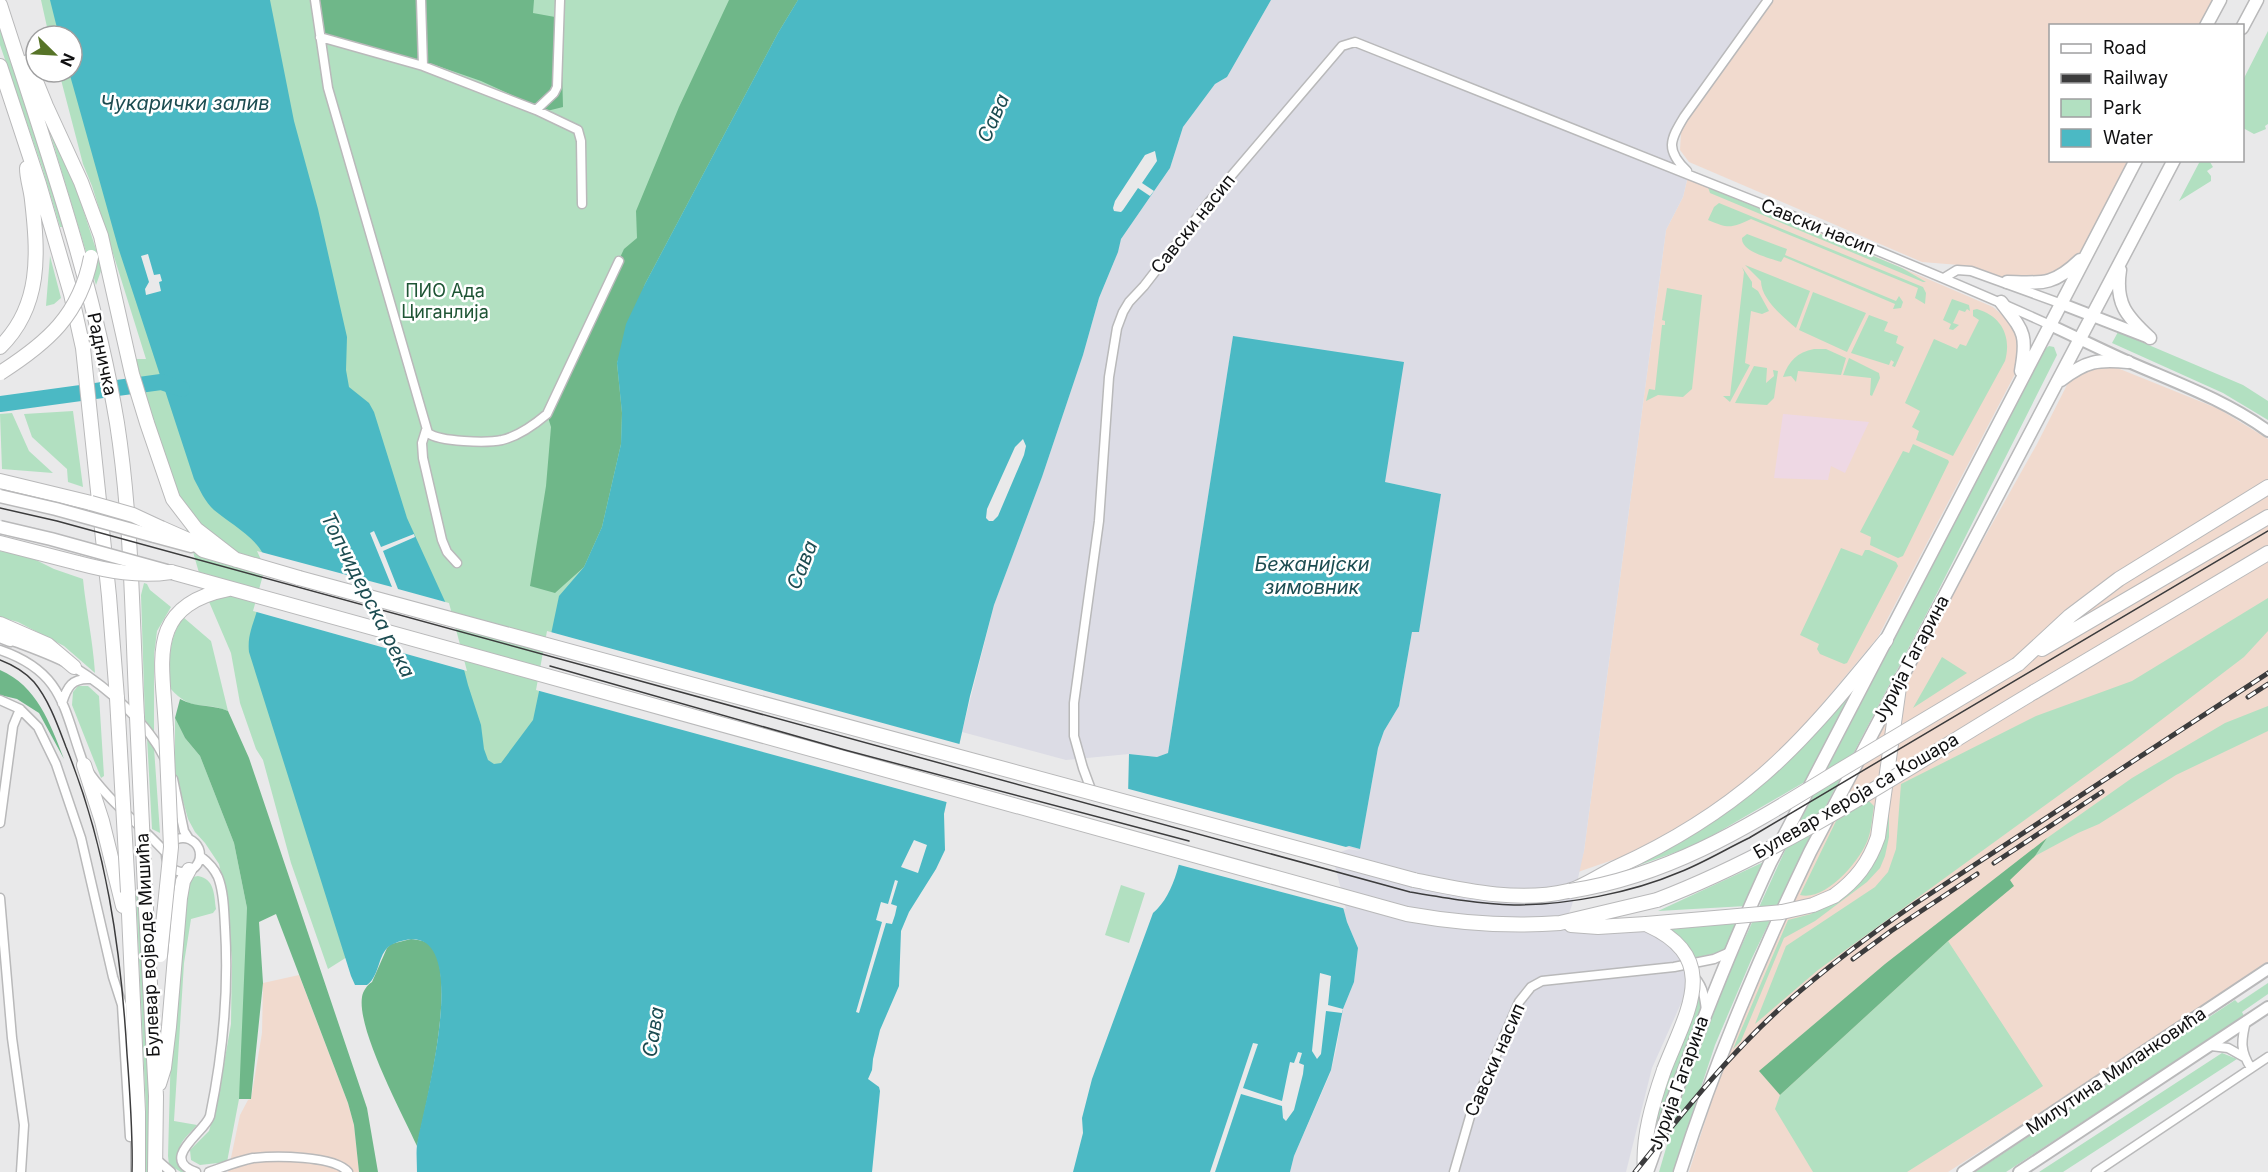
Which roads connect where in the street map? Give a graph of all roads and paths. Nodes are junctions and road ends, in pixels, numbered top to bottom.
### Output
1 (5, 0) edge
2 (315, 0) edge
3 (421, 0) edge
4 (560, 0) edge
5 (1768, 0) edge
6 (2220, 0) edge
7 (2257, 0) edge
8 (0, 5) edge
9 (2207, 24) edge
10 (2244, 24) edge
11 (320, 37) junction
12 (0, 66) edge
13 (423, 66) junction
14 (536, 110) junction
15 (27, 148) junction
16 (2135, 162) edge
17 (2173, 162) edge
18 (1692, 175) junction
19 (582, 204) dead end
20 (93, 217) junction
21 (2087, 253) junction
22 (619, 261) dead end
23 (2121, 262) junction
24 (1944, 279) junction
25 (2007, 282) junction
26 (2001, 302) junction
27 (2062, 304) junction
28 (2093, 316) junction
29 (2050, 325) junction
30 (2150, 338) joint
31 (2080, 339) junction
32 (0, 346) edge
33 (2128, 362) junction
34 (0, 373) edge
35 (2058, 382) junction
36 (2019, 384) junction
37 (426, 430) junction
38 (2268, 431) edge
39 (0, 481) edge
40 (2267, 488) edge
41 (0, 496) edge
42 (2268, 517) edge
43 (0, 527) edge
44 (0, 543) edge
45 (203, 550) junction
46 (2268, 554) edge
47 (236, 560) junction
48 (456, 563) dead end
49 (171, 572) junction
50 (232, 589) junction
51 (6, 632) edge
52 (1886, 640) junction
53 (0, 650) edge
54 (2018, 664) junction
55 (74, 667) joint
56 (1900, 680) junction
57 (93, 681) junction
58 (115, 697) junction
59 (61, 699) junction
60 (0, 700) edge
61 (20, 709) junction
62 (137, 717) joint
63 (84, 765) junction
64 (1095, 799) dead end
65 (0, 823) edge
66 (151, 836) junction
67 (189, 839) junction
68 (174, 840) junction
69 (166, 854) junction
70 (200, 856) junction
71 (192, 868) junction
72 (217, 875) junction
73 (1570, 891) junction
74 (0, 898) edge
75 (1560, 923) junction
76 (1646, 924) junction
77 (1730, 952) junction
78 (131, 956) junction
79 (1674, 967) junction
80 (2268, 969) edge
81 (150, 994) junction
82 (2268, 1007) edge
83 (1706, 1010) junction
84 (2246, 1022) junction
85 (2211, 1046) junction
86 (2244, 1057) junction
87 (2268, 1057) edge
88 (2251, 1068) junction
89 (156, 1096) junction
90 (139, 1137) junction
91 (155, 1165) edge
92 (21, 1172) edge
93 (138, 1172) edge
94 (171, 1172) edge
95 (196, 1172) edge
96 (209, 1172) edge
97 (348, 1172) edge
98 (1455, 1172) edge
99 (1646, 1172) edge
100 (1680, 1172) edge
101 (1963, 1172) edge
102 (2019, 1172) edge
103 (2096, 1172) edge

1 - 20 main road
2 - 11 street
3 - 13 street
4 - 14 street
5 - 18 street, Савски насип
6 - 9 main road
7 - 10 main road
8 - 62 main road, Радничка, bridge
11 - 13 street
11 - 37 street
12 - 15 main road, Радничка
13 - 14 street
14 - 19 street
15 - 32 main road
15 - 58 main road, Радничка, bridge
16 - 21 main road, Јурија Гагарина
17 - 23 main road, Јурија Гагарина
18 - 24 street, Савски насип
18 - 64 street, Савски насип
20 - 34 main road, bridge
20 - 47 main road
21 - 25 main road
21 - 27 main road, Јурија Гагарина
22 - 37 street
23 - 28 main road, Јурија Гагарина
23 - 30 main road
24 - 25 street
24 - 26 street, Савски насип
25 - 27 street
26 - 29 street, Савски насип
26 - 36 main road
27 - 28 street
27 - 29 main road, Јурија Гагарина
28 - 30 street
28 - 31 main road, Јурија Гагарина
29 - 31 street
29 - 36 main road, Јурија Гагарина
31 - 33 street
31 - 35 main road, Јурија Гагарина
33 - 35 main road
33 - 38 street
35 - 56 main road, Јурија Гагарина
36 - 52 main road, Јурија Гагарина
37 - 48 street
39 - 45 main road, Булевар хероја са Кошара, bridge
40 - 54 main road
41 - 45 main road, bridge
42 - 54 main road, Булевар хероја са Кошара
43 - 49 main road, bridge
44 - 49 main road, Булевар хероја са Кошара, bridge
45 - 47 main road, Булевар хероја са Кошара
46 - 75 main road, Булевар хероја са Кошара, bridge
47 - 73 main road, Булевар хероја са Кошара, bridge
49 - 50 main road, Булевар хероја са Кошара
50 - 75 main road, Булевар хероја са Кошара
50 - 81 main road, bridge
51 - 55 main road
52 - 73 main road, bridge
52 - 77 main road, Јурија Гагарина
53 - 59 street
54 - 73 main road, Булевар хероја са Кошара, bridge
55 - 57 street
56 - 76 main road, bridge
56 - 100 main road, Јурија Гагарина
57 - 58 street
57 - 59 street
58 - 67 street
58 - 78 main road, Булевар војводе Мишића, bridge
59 - 63 street
60 - 61 street
61 - 65 street
61 - 90 street, Булевар војводе Мишића
62 - 81 main road, Булевар војводе Мишића, bridge
63 - 66 street
63 - 78 main road
66 - 68 street
66 - 69 street
67 - 68 street
67 - 70 street
68 - 69 street
69 - 71 street
70 - 71 street
70 - 72 street
71 - 72 street
71 - 89 main road
72 - 95 street
74 - 92 street
75 - 76 main road
76 - 99 main road, bridge
77 - 79 street, Савски насип
77 - 83 main road, Јурија Гагарина
78 - 90 main road, Булевар војводе Мишића
79 - 83 street
79 - 98 street, Савски насип
80 - 101 street, Милутина Миланковића
81 - 89 main road, Булевар војводе Мишића
82 - 84 street, Милутина Миланковића
83 - 99 main road, Јурија Гагарина
84 - 85 street, Милутина Миланковића
84 - 86 street
85 - 86 street, Милутина Миланковића
85 - 102 street, Милутина Миланковића
86 - 88 street
87 - 88 street
88 - 103 street
89 - 91 main road, Булевар војводе Мишића
90 - 93 main road, Булевар војводе Мишића
91 - 94 street
96 - 97 street

